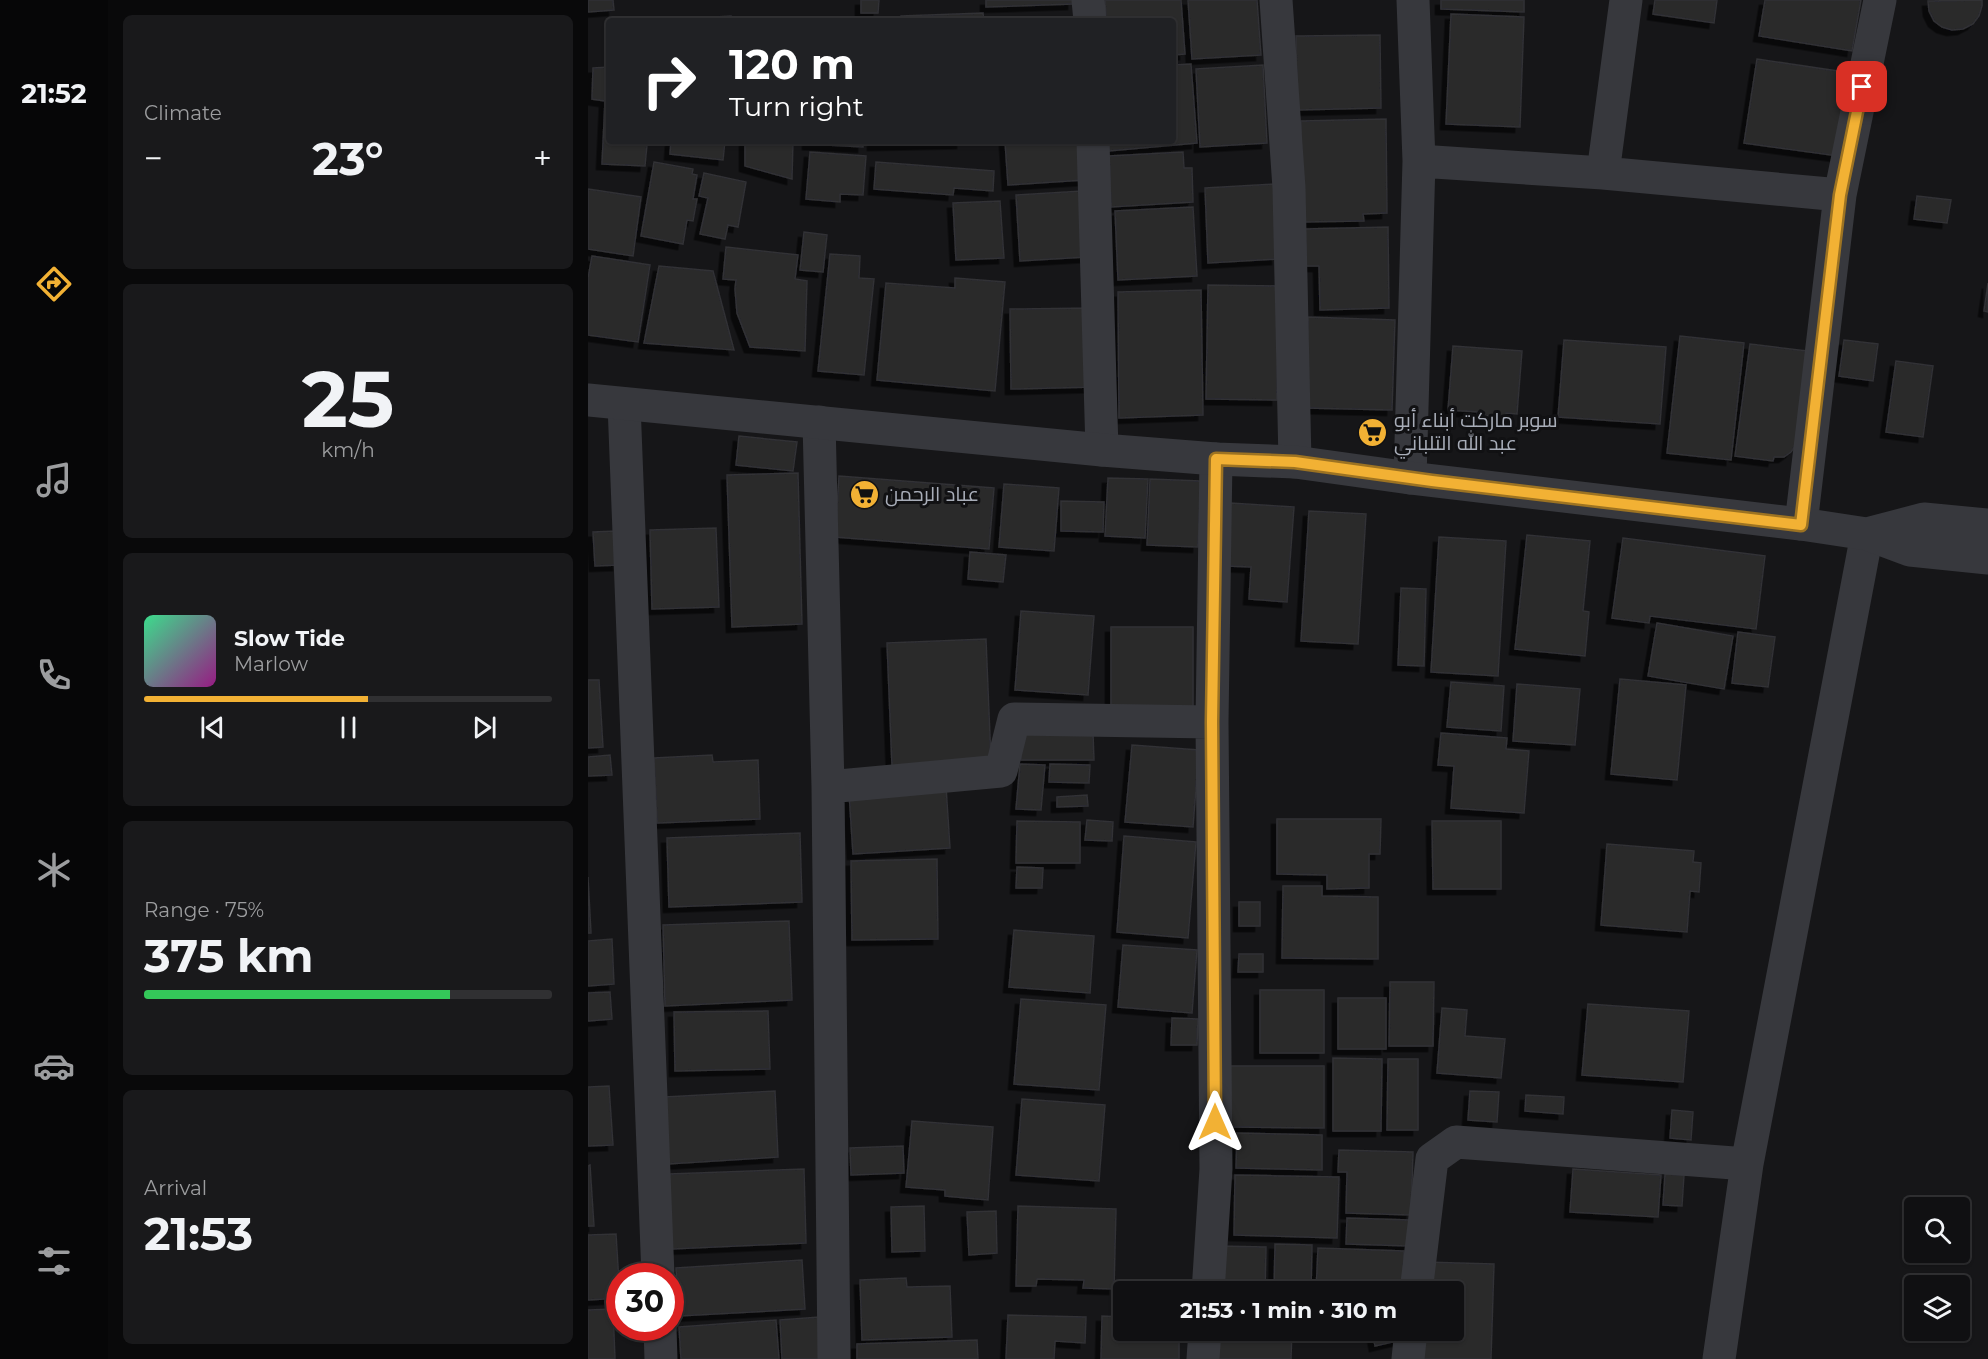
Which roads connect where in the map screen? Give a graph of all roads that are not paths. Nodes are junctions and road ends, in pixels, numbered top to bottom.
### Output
1 (1088, 0) edge
2 (1276, 0) edge
3 (1413, 0) edge
4 (1626, 0) edge
5 (1880, 0) edge
6 (1090, 18) edge
7 (1093, 144) edge
8 (1419, 161) junction
9 (1603, 173) junction
10 (1840, 195) junction
11 (588, 400) edge
12 (624, 404) junction
13 (819, 422) junction
14 (1102, 450) junction
15 (1216, 459) junction
16 (1295, 462) junction
17 (1410, 478) junction
18 (1801, 525) junction
19 (1988, 525) edge
20 (1868, 534) junction
21 (1988, 558) edge
22 (1212, 722) junction
23 (828, 787) junction
24 (1747, 1164) junction
25 (657, 1263) edge
26 (1209, 1281) edge
27 (1417, 1281) edge
28 (660, 1341) edge
29 (1204, 1341) edge
30 (1410, 1341) edge
31 (661, 1359) edge
32 (834, 1359) edge
33 (1203, 1359) edge
34 (1408, 1359) edge
35 (1719, 1359) edge

1 - 6 street
2 - 16 street
3 - 8 street
4 - 9 street
5 - 10 street
7 - 14 street
8 - 9 street
8 - 17 street
9 - 10 street
10 - 18 street
11 - 12 street
12 - 13 street
12 - 25 street
13 - 14 street
13 - 23 street
14 - 15 street
15 - 16 street
15 - 22 street
16 - 17 street
17 - 18 street
18 - 20 street
19 - 20 street
20 - 21 street
20 - 24 street
22 - 23 street
22 - 26 street
23 - 32 street
24 - 27 street
24 - 35 street
28 - 31 street
29 - 33 street
30 - 34 street

